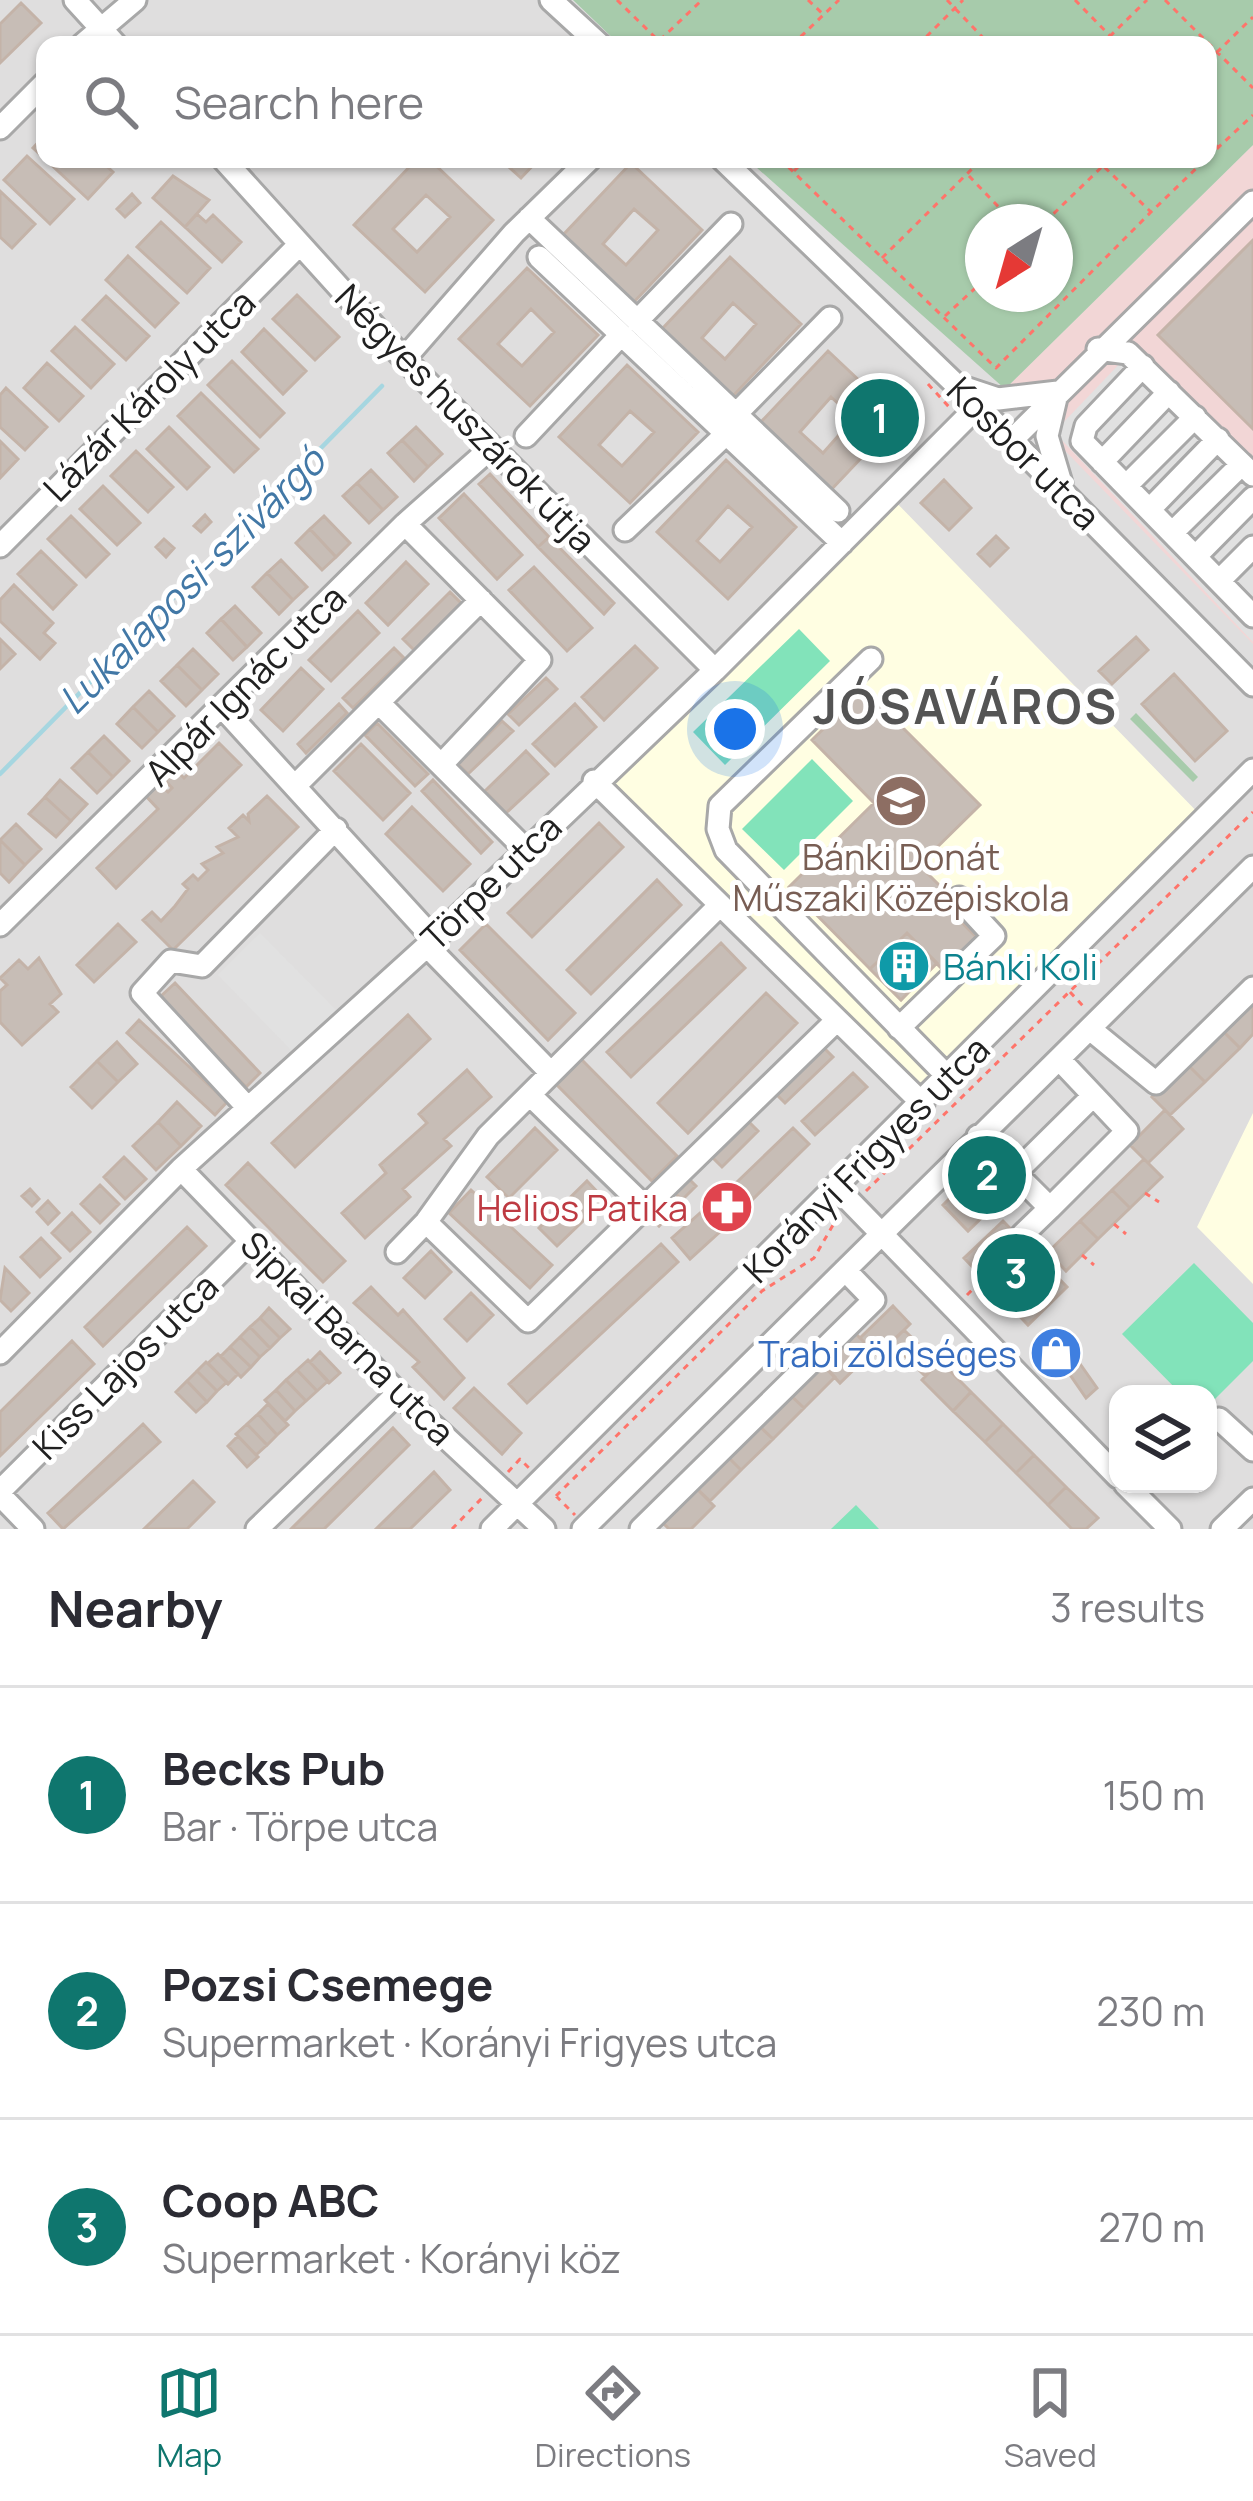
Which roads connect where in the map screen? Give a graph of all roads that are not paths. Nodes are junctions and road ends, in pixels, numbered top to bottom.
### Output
1 (75, 0) edge
2 (134, 0) edge
3 (551, 0) edge
4 (100, 28) junction
5 (92, 36) edge
6 (108, 36) edge
7 (590, 36) edge
8 (36, 91) edge
9 (0, 128) edge
10 (231, 168) edge
11 (581, 168) edge
12 (731, 168) edge
13 (1253, 202) edge
14 (529, 218) junction
15 (731, 224) dead end
16 (299, 245) junction
17 (539, 257) dead end
18 (830, 318) dead end
19 (629, 328) junction
20 (1098, 349) junction
21 (404, 359) junction
22 (1142, 366) junction
23 (954, 382) junction
24 (1058, 392) junction
25 (1169, 392) junction
26 (978, 406) junction
27 (1195, 417) junction
28 (732, 424) junction
29 (526, 436) dead end
30 (1012, 440) junction
31 (1218, 440) junction
32 (492, 447) junction
33 (1102, 462) junction
34 (1247, 469) edge
35 (1126, 486) junction
36 (1067, 495) junction
37 (1253, 498) edge
38 (1150, 509) junction
39 (838, 511) dead end
40 (405, 524) junction
41 (625, 530) dead end
42 (1173, 532) junction
43 (842, 543) junction
44 (0, 546) edge
45 (1253, 547) edge
46 (1196, 556) junction
47 (1220, 580) junction
48 (481, 600) junction
49 (1251, 611) edge
50 (1221, 648) junction
51 (871, 659) dead end
52 (715, 670) junction
53 (1253, 672) edge
54 (1253, 685) edge
55 (379, 704) junction
56 (224, 708) junction
57 (443, 763) junction
58 (1248, 780) edge
59 (594, 781) junction
60 (297, 784) junction
61 (336, 829) junction
62 (526, 850) junction
63 (1253, 867) edge
64 (959, 898) dead end
65 (718, 907) junction
66 (0, 925) edge
67 (430, 943) junction
68 (1253, 988) edge
69 (835, 1022) junction
70 (1094, 1025) junction
71 (899, 1028) junction
72 (1059, 1059) junction
73 (550, 1072) junction
74 (950, 1078) junction
75 (530, 1095) junction
76 (1093, 1096) junction
77 (922, 1104) junction
78 (248, 1108) junction
79 (978, 1136) junction
80 (181, 1168) junction
81 (1015, 1174) junction
82 (836, 1186) junction
83 (644, 1206) junction
84 (1050, 1208) junction
85 (426, 1222) junction
86 (880, 1232) junction
87 (1022, 1235) dead end
88 (250, 1242) junction
89 (397, 1252) dead end
90 (845, 1270) junction
91 (0, 1353) edge
92 (398, 1393) junction
93 (1219, 1419) dead end
94 (1253, 1450) edge
95 (1109, 1468) edge
96 (0, 1493) edge
97 (1134, 1493) edge
98 (1253, 1498) edge
99 (519, 1503) junction
100 (33, 1529) edge
101 (257, 1529) edge
102 (492, 1529) edge
103 (544, 1529) edge
104 (583, 1529) edge
105 (641, 1529) edge
106 (1170, 1529) edge
107 (1222, 1529) edge

1 - 4 street
2 - 4 street
3 - 7 street
4 - 5 street
4 - 6 street
8 - 9 street
10 - 16 street, Négyes huszárok útja
11 - 14 street
12 - 23 street, Kosbor utca
13 - 20 street
14 - 19 street
14 - 21 street
15 - 19 street
16 - 21 street, Négyes huszárok útja
16 - 44 street, Lázár Károly utca
17 - 19 street
18 - 28 street
19 - 28 street
19 - 29 street
20 - 22 street
20 - 24 street
21 - 32 street, Négyes huszárok útja
22 - 25 street
22 - 33 street
23 - 24 street
23 - 26 street, Kosbor utca
24 - 30 street
24 - 36 street
25 - 27 street
25 - 33 street
26 - 30 street, Kosbor utca
26 - 43 street, Törpe utca
27 - 31 street
27 - 35 street
28 - 39 street
28 - 41 street
28 - 43 street
30 - 36 street, Kosbor utca
31 - 34 street
31 - 38 street
32 - 40 street, Alpár Ignác utca
32 - 52 street, Négyes huszárok útja
33 - 35 street
34 - 42 street
35 - 38 street
36 - 50 street, Kosbor utca
37 - 46 street
38 - 42 street
40 - 48 street
40 - 56 street, Alpár Ignác utca
42 - 46 street
43 - 52 street, Törpe utca
45 - 47 street
46 - 47 street
47 - 49 street
48 - 55 street
48 - 57 street
50 - 53 street
50 - 54 street
51 - 71 street
52 - 59 street, Törpe utca
55 - 57 street
55 - 60 street
56 - 60 street
56 - 66 street, Alpár Ignác utca
57 - 62 street
58 - 74 street, Korányi Frigyes utca
59 - 62 street, Törpe utca
59 - 65 street
60 - 61 street
61 - 67 street
61 - 78 street
62 - 67 street, Törpe utca
63 - 70 street, Korányi Frigyes utca
64 - 71 street
65 - 69 street
65 - 73 street
67 - 73 street
67 - 78 street, Törpe utca
68 - 70 street
69 - 77 street
69 - 83 street
70 - 72 street, Korányi Frigyes utca
71 - 74 street
72 - 76 street
72 - 79 street, Korányi Frigyes utca
73 - 75 street
74 - 77 street, Korányi Frigyes utca
75 - 83 street
75 - 85 street
76 - 81 street
76 - 84 street
77 - 82 street, Korányi Frigyes utca
78 - 80 street, Törpe utca
79 - 81 street
79 - 86 street, Korányi Frigyes utca
80 - 88 street, Sipkai Barna utca
80 - 91 street, Törpe utca
81 - 84 street
82 - 86 street
82 - 99 street, Korányi Frigyes utca
83 - 85 street
84 - 87 street
85 - 89 street
86 - 90 street, Korányi Frigyes utca
86 - 95 street
88 - 92 street, Sipkai Barna utca
88 - 96 street, Kiss Lajos utca
90 - 104 street, Korányi Frigyes utca
90 - 105 street
92 - 99 street, Sipkai Barna utca
92 - 101 street
93 - 94 street
96 - 100 street, Kiss Lajos utca
97 - 106 street
98 - 107 street
99 - 102 street, Korányi Frigyes utca
99 - 103 street, Sipkai Barna utca

